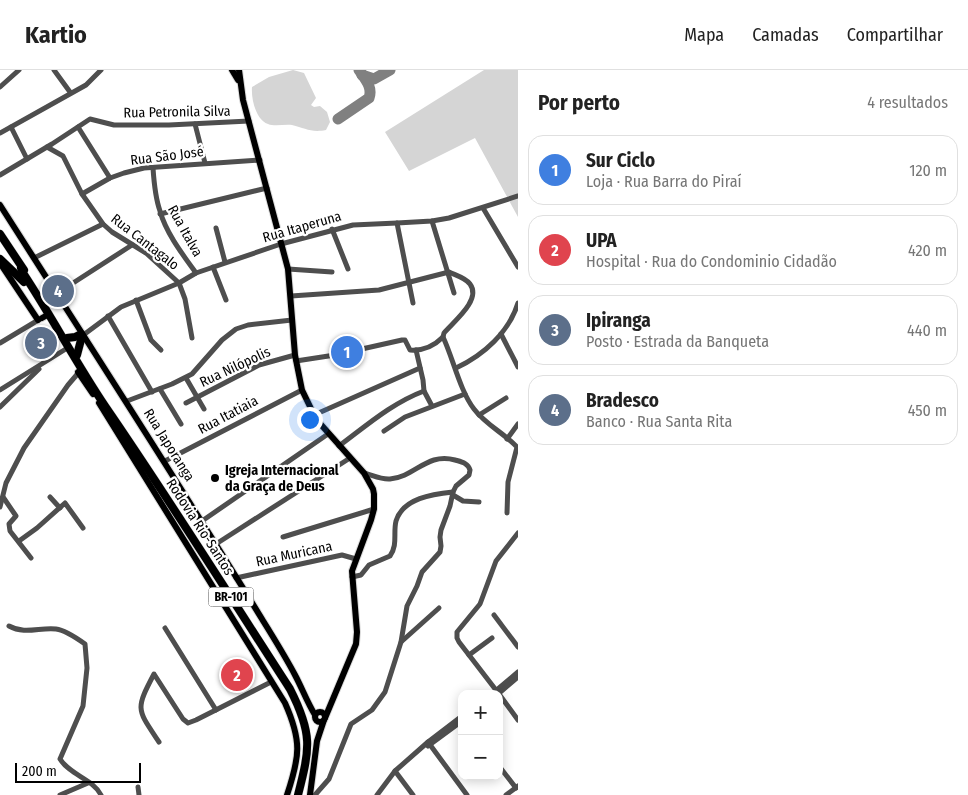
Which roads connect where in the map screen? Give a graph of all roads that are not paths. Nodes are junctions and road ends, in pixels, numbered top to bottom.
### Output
1 (19, 70) edge
2 (54, 70) edge
3 (101, 70) edge
4 (232, 70) edge
5 (239, 70) edge
6 (240, 84) junction
7 (0, 88) edge
8 (70, 92) junction
9 (249, 121) junction
10 (195, 124) junction
11 (11, 127) junction
12 (78, 127) junction
13 (0, 133) edge
14 (47, 147) junction
15 (27, 159) junction
16 (260, 160) junction
17 (205, 163) junction
18 (153, 168) junction
19 (0, 175) edge
20 (110, 178) junction
21 (267, 188) junction
22 (82, 194) junction
23 (518, 196) edge
24 (0, 205) edge
25 (483, 208) junction
26 (160, 214) junction
27 (432, 221) junction
28 (103, 224) junction
29 (398, 224) junction
30 (216, 228) dead end
31 (332, 229) junction
32 (0, 234) edge
33 (281, 244) junction
34 (132, 245) junction
35 (34, 258) junction
36 (0, 259) edge
37 (225, 262) junction
38 (0, 264) edge
39 (213, 267) junction
40 (518, 267) edge
41 (21, 268) junction
42 (288, 269) junction
43 (348, 270) dead end
44 (332, 272) dead end
45 (449, 272) junction
46 (196, 273) junction
47 (410, 282) junction
48 (178, 283) junction
49 (454, 292) dead end
50 (36, 294) junction
51 (56, 294) junction
52 (291, 296) junction
53 (136, 300) junction
54 (226, 300) dead end
55 (414, 303) dead end
56 (518, 305) edge
57 (108, 316) junction
58 (44, 317) junction
59 (292, 320) junction
60 (501, 334) junction
61 (443, 337) junction
62 (67, 338) junction
63 (192, 338) dead end
64 (82, 339) junction
65 (0, 343) edge
66 (67, 349) junction
67 (161, 350) dead end
68 (416, 350) junction
69 (75, 355) junction
70 (295, 358) junction
71 (47, 361) junction
72 (518, 367) edge
73 (420, 368) junction
74 (456, 368) junction
75 (81, 372) junction
76 (186, 378) junction
77 (160, 389) junction
78 (0, 390) edge
79 (302, 390) junction
80 (424, 391) junction
81 (152, 392) junction
82 (466, 394) junction
83 (197, 398) junction
84 (506, 398) dead end
85 (127, 401) junction
86 (186, 403) dead end
87 (0, 406) edge
88 (432, 406) junction
89 (204, 409) dead end
90 (110, 412) junction
91 (314, 415) junction
92 (479, 415) junction
93 (181, 424) dead end
94 (518, 424) edge
95 (384, 431) dead end
96 (328, 434) junction
97 (507, 439) junction
98 (339, 446) junction
99 (350, 458) junction
100 (165, 462) junction
101 (364, 473) junction
102 (453, 493) junction
103 (3, 497) junction
104 (50, 497) dead end
105 (479, 502) dead end
106 (0, 507) edge
107 (60, 508) junction
108 (374, 509) junction
109 (507, 512) dead end
110 (202, 521) junction
111 (83, 528) dead end
112 (518, 533) edge
113 (283, 537) dead end
114 (19, 542) junction
115 (216, 544) junction
116 (31, 558) dead end
117 (356, 559) junction
118 (352, 577) junction
119 (236, 578) junction
120 (439, 608) dead end
121 (494, 615) dead end
122 (9, 626) dead end
123 (165, 628) dead end
124 (492, 638) dead end
125 (401, 642) junction
126 (518, 647) edge
127 (469, 655) junction
128 (518, 672) edge
129 (518, 678) edge
130 (271, 682) junction
131 (495, 690) edge
132 (500, 690) edge
133 (501, 690) edge
134 (503, 701) edge
135 (216, 710) junction
136 (320, 716) junction
137 (458, 719) edge
138 (518, 720) edge
139 (458, 724) edge
140 (159, 742) dead end
141 (427, 745) junction
142 (395, 771) junction
143 (503, 771) edge
144 (88, 783) junction
145 (138, 787) dead end
146 (517, 787) edge
147 (60, 795) edge
148 (101, 795) edge
149 (140, 795) edge
150 (287, 795) edge
151 (298, 795) edge
152 (310, 795) edge
153 (315, 795) edge
154 (377, 795) edge
155 (413, 795) edge
156 (467, 795) edge
157 (506, 795) edge

1 - 7 street
2 - 8 street
3 - 8 street
4 - 6 main road
5 - 6 main road
6 - 9 main road
8 - 11 street
9 - 10 street, Rua Petronila Silva
9 - 16 main road
10 - 12 street, Rua Petronila Silva
10 - 17 street
11 - 13 street
11 - 15 street
12 - 14 street, Rua Petronila Silva
12 - 20 street
14 - 15 street, Rua Petronila Silva
14 - 22 street, Rua Cantagalo
15 - 19 street, Rua Petronila Silva
16 - 17 street, Rua São José
16 - 21 main road
17 - 18 street, Rua São José
18 - 20 street, Rua São José
18 - 26 street, Rua Italva
20 - 22 street, Rua São José
21 - 26 street
21 - 33 main road
22 - 28 street, Rua Cantagalo
23 - 25 street, Rua Itaperuna
24 - 35 main road, Rua Japoranga
25 - 27 street, Rua Itaperuna
25 - 40 street
26 - 46 street, Rua Italva
27 - 29 street, Rua Itaperuna
27 - 45 street
28 - 34 street, Rua Cantagalo
28 - 35 street
29 - 31 street, Rua Itaperuna
29 - 47 street
30 - 37 street
31 - 33 street, Rua Itaperuna
31 - 43 street
32 - 41 highway, Rodovia Rio-Santos / BR-101
33 - 37 street, Rua Itaperuna
33 - 42 main road
34 - 48 street, Rua Cantagalo
34 - 51 street
35 - 51 main road, Rua Japoranga
36 - 50 highway
37 - 39 street, Rua Itaperuna
38 - 58 main road
39 - 46 street, Rua Itaperuna
39 - 54 street
41 - 50 highway, Rodovia Rio-Santos / BR-101
41 - 62 highway, Rodovia Rio-Santos / BR-101
42 - 44 street
42 - 52 main road
45 - 47 street
45 - 49 street
45 - 61 street
46 - 48 street, Rua Itaperuna
47 - 52 street
47 - 55 street
48 - 53 street, Rua Itaperuna
48 - 63 street
50 - 58 highway, Rodovia Rio-Santos / BR-101
51 - 64 main road, Rua Japoranga
52 - 59 main road
53 - 57 street, Rua Itaperuna
53 - 67 street
56 - 60 street
57 - 64 street, Rua Itaperuna
57 - 81 street
58 - 65 street
58 - 66 highway, Rodovia Rio-Santos / BR-101
59 - 70 main road
59 - 76 street
60 - 72 street
60 - 74 street
61 - 68 street
61 - 74 street
62 - 64 highway
62 - 69 highway, Rodovia Rio-Santos / BR-101
64 - 69 highway
64 - 85 main road, Rua Japoranga
66 - 69 highway, Rodovia Rio-Santos / BR-101
66 - 71 street
68 - 70 street, Rua Nilópolis
68 - 73 street
69 - 75 highway, Rodovia Rio-Santos
69 - 90 highway, Rodovia Rio-Santos / BR-101
70 - 79 main road
70 - 83 street, Rua Nilópolis
71 - 78 street
71 - 87 street
73 - 80 street
73 - 91 street
74 - 82 street
75 - 90 highway, Rodovia Rio-Santos / BR-101
75 - 103 street
75 - 130 main road
76 - 77 street
76 - 83 street
77 - 81 street
77 - 93 street
79 - 91 main road
79 - 100 street, Rua Itatiaia
80 - 88 street
80 - 98 street
81 - 85 street
82 - 88 street
82 - 92 street
83 - 86 street, Rua Nilópolis
83 - 89 street
84 - 92 street
85 - 100 main road, Rua Japoranga
88 - 95 street
90 - 151 highway, Rodovia Rio-Santos / BR-101
91 - 96 main road
92 - 97 street
94 - 97 street
96 - 98 main road
96 - 110 street
97 - 109 street
98 - 99 main road
99 - 101 main road
99 - 115 street
100 - 110 main road, Rua Japoranga
101 - 102 street
101 - 108 main road
102 - 105 street
102 - 118 street
102 - 125 street
103 - 106 street
103 - 114 street
104 - 107 street
107 - 111 street
107 - 114 street
108 - 113 street
108 - 117 main road
110 - 115 main road, Rua Japoranga
112 - 127 street
114 - 116 street
115 - 119 main road, Rua Japoranga
117 - 118 main road
117 - 119 street, Rua Muricana
118 - 136 main road
119 - 136 main road, Rua Japoranga
120 - 125 street
121 - 126 street
122 - 144 street
123 - 135 street
124 - 127 street
125 - 153 street
127 - 131 street
128 - 132 street
129 - 133 street
130 - 135 street
130 - 150 main road
134 - 138 street
135 - 140 street
136 - 152 main road
137 - 141 street
139 - 141 street
141 - 142 street
141 - 156 street
142 - 154 street
142 - 155 street
143 - 146 street
144 - 147 street
144 - 148 street
145 - 149 street
146 - 157 street

